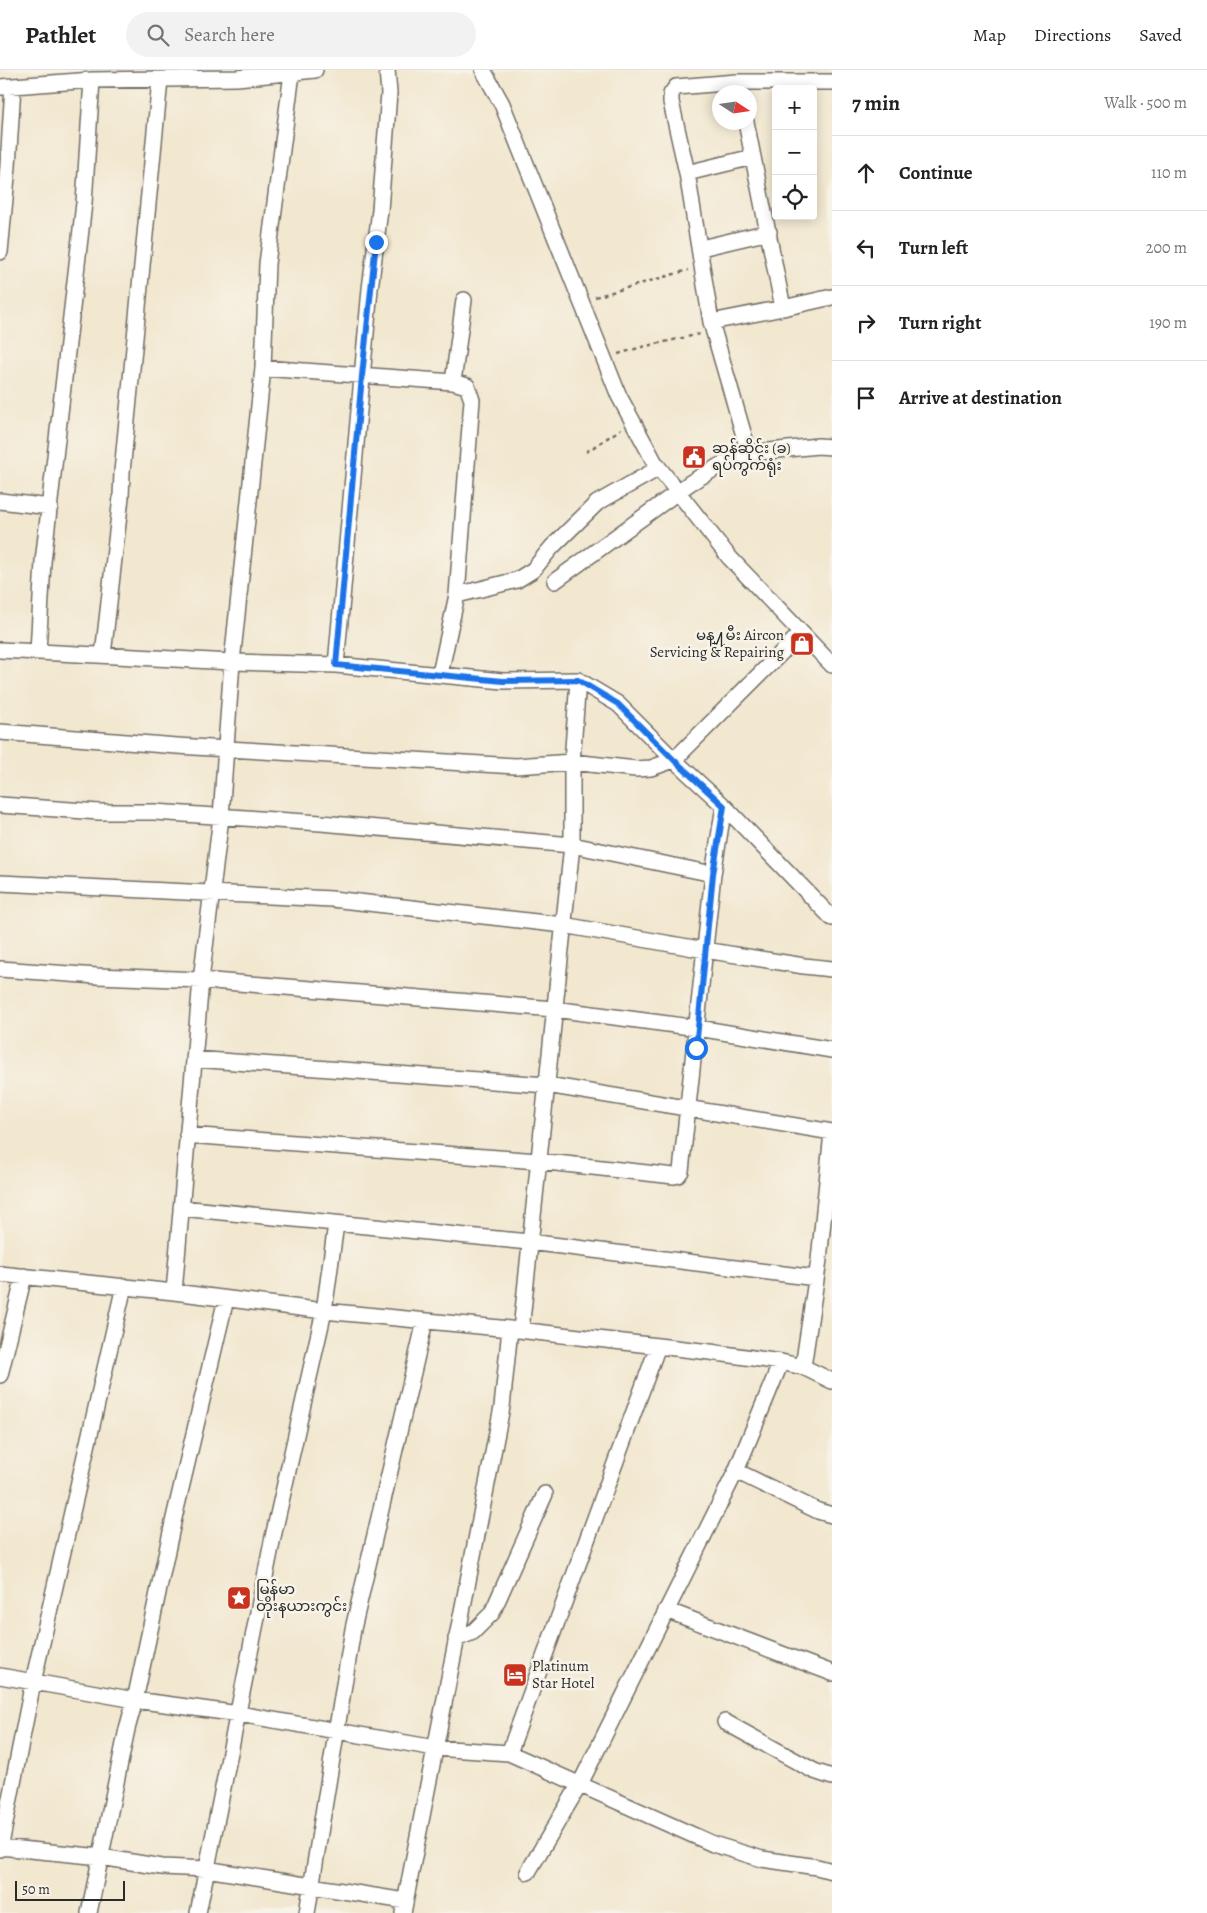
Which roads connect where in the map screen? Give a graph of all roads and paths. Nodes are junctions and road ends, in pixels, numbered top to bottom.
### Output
1 (314, 70) edge
2 (387, 70) edge
3 (483, 70) edge
4 (292, 73) junction
5 (92, 80) junction
6 (160, 80) junction
7 (832, 82) edge
8 (6, 86) edge
9 (757, 86) edge
10 (712, 87) edge
11 (748, 130) edge
12 (753, 157) junction
13 (4, 166) edge
14 (687, 173) junction
15 (769, 232) junction
16 (700, 248) junction
17 (0, 252) edge
18 (701, 266) junction
19 (832, 297) edge
20 (464, 300) dead end
21 (581, 302) junction
22 (783, 308) junction
23 (712, 326) junction
24 (604, 358) junction
25 (263, 368) junction
26 (362, 376) junction
27 (453, 382) junction
28 (633, 422) junction
29 (832, 447) edge
30 (586, 452) dead end
31 (748, 453) junction
32 (659, 468) junction
33 (677, 492) junction
34 (0, 501) edge
35 (50, 507) junction
36 (555, 580) dead end
37 (457, 595) junction
38 (801, 633) junction
39 (0, 650) edge
40 (38, 652) junction
41 (102, 656) junction
42 (232, 662) junction
43 (336, 665) junction
44 (832, 665) edge
45 (440, 674) junction
46 (578, 680) junction
47 (0, 732) edge
48 (225, 749) junction
49 (674, 760) junction
50 (572, 762) junction
51 (0, 805) edge
52 (724, 806) junction
53 (221, 817) junction
54 (572, 845) junction
55 (713, 874) junction
56 (0, 883) edge
57 (212, 893) junction
58 (832, 918) edge
59 (563, 924) junction
60 (705, 950) junction
61 (0, 969) edge
62 (832, 969) edge
63 (201, 980) junction
64 (554, 1009) junction
65 (698, 1028) junction
66 (832, 1050) edge
67 (194, 1059) junction
68 (547, 1085) junction
69 (689, 1107) junction
70 (832, 1132) edge
71 (187, 1136) junction
72 (538, 1161) junction
73 (829, 1202) edge
74 (181, 1208) junction
75 (336, 1224) junction
76 (529, 1242) junction
77 (825, 1262) edge
78 (0, 1274) edge
79 (24, 1276) junction
80 (816, 1278) junction
81 (124, 1286) junction
82 (174, 1292) junction
83 (226, 1299) junction
84 (324, 1311) junction
85 (426, 1321) junction
86 (515, 1330) junction
87 (658, 1346) junction
88 (780, 1362) junction
89 (803, 1367) junction
90 (0, 1376) edge
91 (832, 1381) edge
92 (736, 1471) junction
93 (545, 1494) dead end
94 (832, 1515) edge
95 (666, 1610) junction
96 (456, 1639) junction
97 (832, 1673) edge
98 (0, 1676) edge
99 (33, 1682) junction
100 (135, 1700) junction
101 (239, 1714) junction
102 (725, 1722) dead end
103 (337, 1730) junction
104 (435, 1748) junction
105 (509, 1753) junction
106 (832, 1777) edge
107 (580, 1784) junction
108 (0, 1848) edge
109 (101, 1857) junction
110 (206, 1869) junction
111 (832, 1871) edge
112 (528, 1872) dead end
113 (312, 1885) junction
114 (404, 1907) edge
115 (89, 1913) edge
116 (198, 1913) edge
117 (307, 1913) edge

1 - 4 street
2 - 26 street
3 - 21 street
4 - 6 street
4 - 25 street
5 - 6 street
5 - 8 street
5 - 35 street
6 - 41 street
7 - 9 street
8 - 13 street
10 - 14 street
11 - 12 street
12 - 14 street
12 - 15 street
13 - 17 street
14 - 16 street
15 - 16 street
15 - 22 street
16 - 18 street
18 - 21 path
18 - 23 street
19 - 22 street
20 - 27 street
21 - 24 street
22 - 23 street
23 - 24 path
23 - 31 street
24 - 28 street
25 - 26 street
25 - 42 street
26 - 27 street
26 - 43 street
27 - 37 street
28 - 30 path
28 - 32 street
29 - 31 street
31 - 33 street
32 - 33 street
32 - 37 street
33 - 36 street
33 - 38 street
34 - 35 street
35 - 40 street
37 - 45 street
38 - 44 street
38 - 49 street
39 - 40 street
40 - 41 street
41 - 42 street
42 - 43 street
42 - 48 street
43 - 45 street
45 - 46 street
46 - 49 street
46 - 50 street
47 - 48 street
48 - 50 street
48 - 53 street
49 - 50 street
49 - 52 street
50 - 54 street
51 - 53 street
52 - 55 street
52 - 58 street
53 - 54 street
53 - 57 street
54 - 55 street
54 - 59 street
55 - 60 street
56 - 57 street
57 - 59 street
57 - 63 street
59 - 60 street
59 - 64 street
60 - 62 street
60 - 65 street
61 - 63 street
63 - 64 street
63 - 67 street
64 - 65 street
64 - 68 street
65 - 66 street
65 - 69 street
67 - 68 street
67 - 71 street
68 - 69 street
68 - 72 street
69 - 70 street
69 - 72 street
70 - 73 street
71 - 72 street
71 - 74 street
72 - 76 street
73 - 77 street
74 - 75 street
74 - 82 street
75 - 76 street
75 - 84 street
76 - 80 street
76 - 86 street
77 - 80 street
78 - 79 street
79 - 81 street
79 - 90 street
80 - 89 street
81 - 82 street
81 - 99 street
82 - 83 street
83 - 84 street
83 - 100 street
84 - 85 street
84 - 101 street
85 - 86 street
85 - 103 street
86 - 87 street
86 - 96 street
87 - 88 street
87 - 105 street
88 - 89 street
88 - 92 street
89 - 91 street
92 - 94 street
92 - 95 street
93 - 96 street
95 - 97 street
95 - 107 street
96 - 104 street
98 - 99 street
99 - 100 street
99 - 108 street
100 - 101 street
100 - 109 street
101 - 103 street
101 - 110 street
102 - 106 street
103 - 104 street
103 - 113 street
104 - 105 street
104 - 114 street
105 - 107 street
107 - 111 street
107 - 112 street
108 - 109 street
109 - 110 street
109 - 115 street
110 - 113 street
110 - 116 street
113 - 114 street
113 - 117 street

